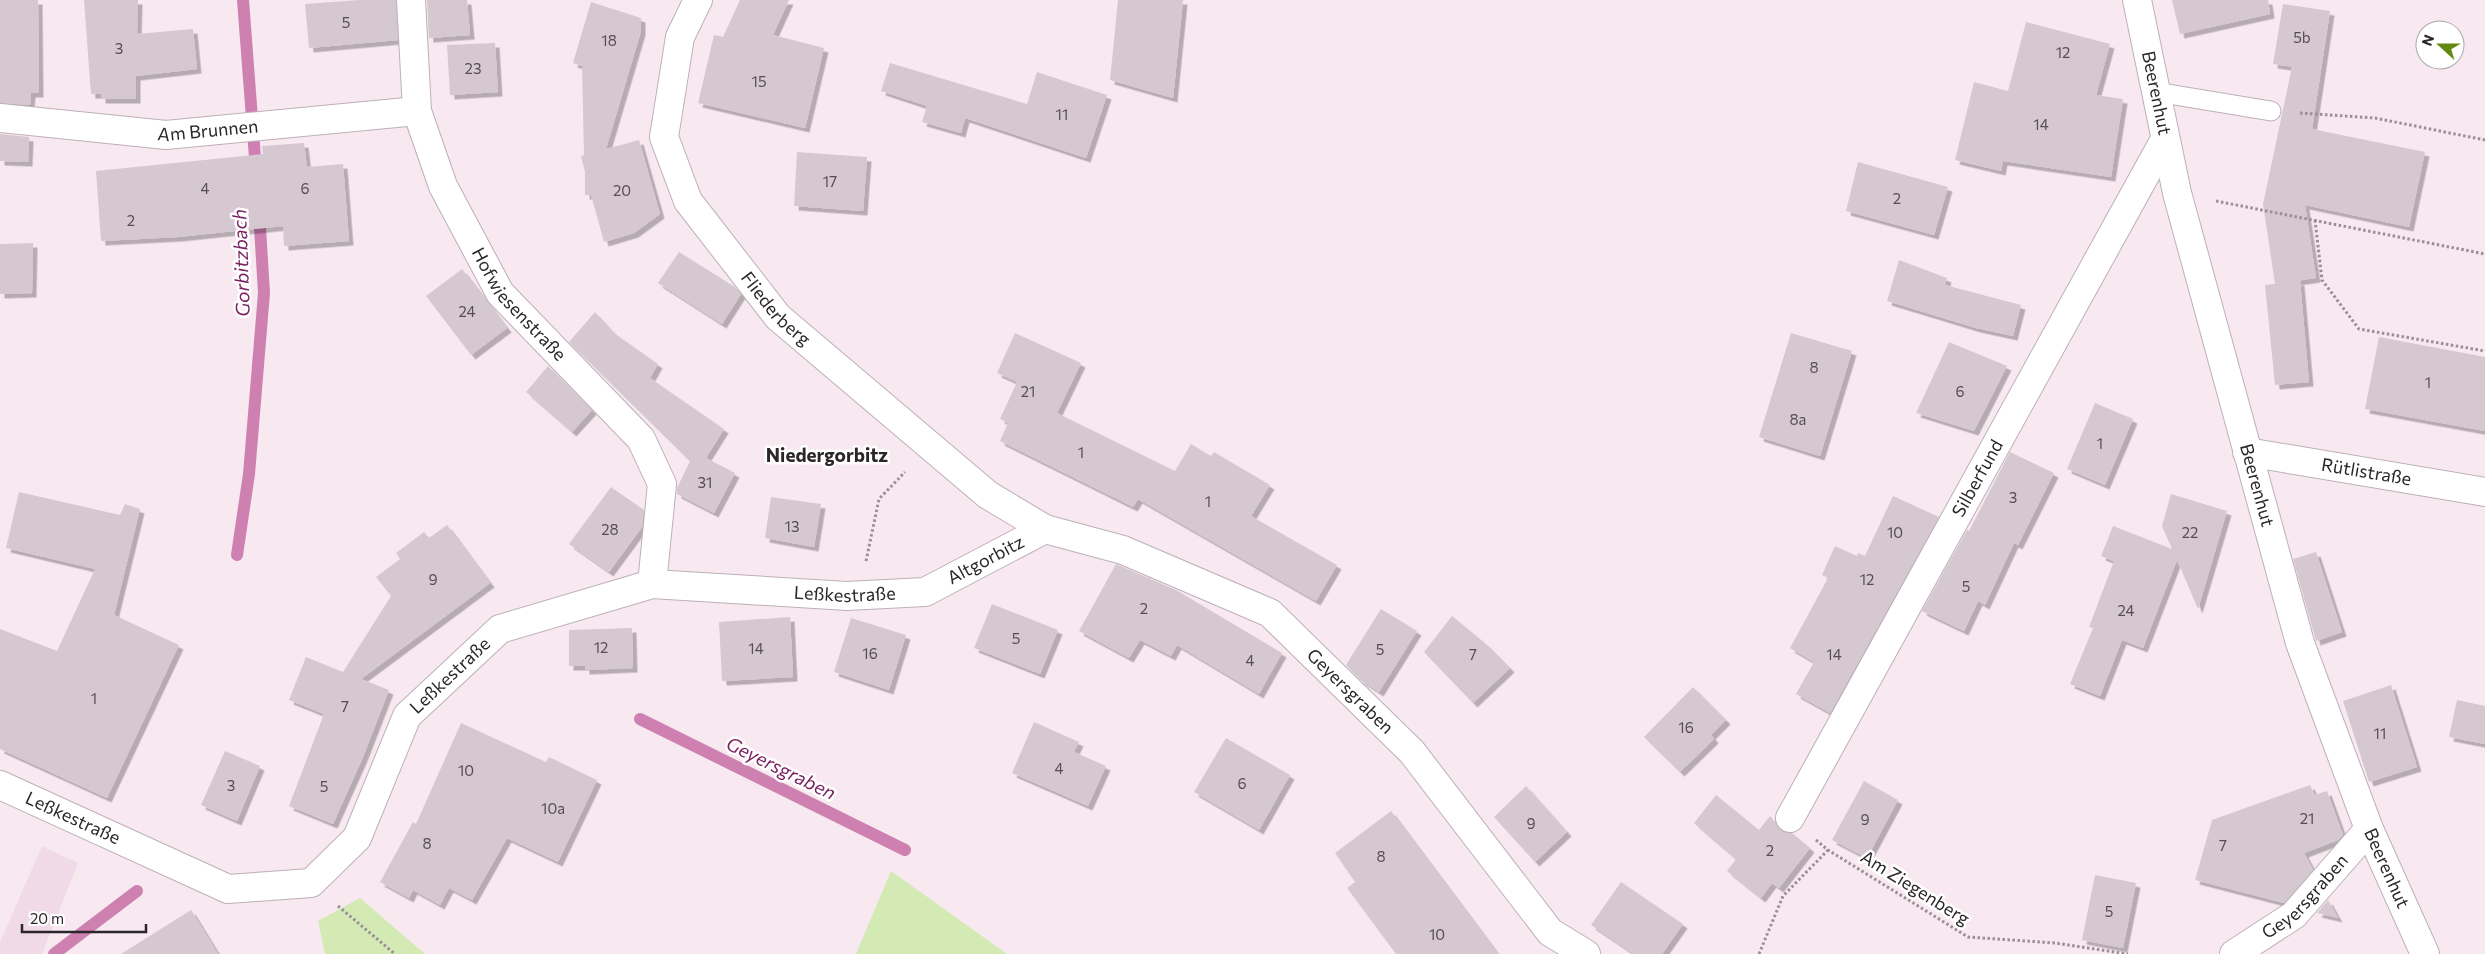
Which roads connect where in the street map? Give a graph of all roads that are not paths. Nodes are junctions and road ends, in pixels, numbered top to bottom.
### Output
1 (411, 0) edge
2 (698, 0) edge
3 (2137, 0) edge
4 (2156, 92) junction
5 (2271, 110) road end
6 (417, 111) junction
7 (0, 118) edge
8 (2164, 141) junction
9 (2248, 452) junction
10 (2485, 492) edge
11 (1045, 528) junction
12 (652, 584) junction
13 (925, 592) joint
14 (0, 786) edge
15 (1790, 818) road end
16 (2369, 828) junction
17 (1586, 954) edge
18 (2234, 954) edge
19 (2425, 954) edge

1 - 6 street, Hofwiesenstraße
2 - 11 street, Fliederberg
3 - 4 street, Beerenhut
4 - 5 lane
4 - 8 street, Beerenhut
6 - 7 street, Am Brunnen
6 - 12 street, Hofwiesenstraße
8 - 9 street, Beerenhut
8 - 15 street, Silberfund
9 - 10 street, Rütlistraße
9 - 16 street, Beerenhut
11 - 13 street, Altgorbitz
11 - 17 street, Geyersgraben
12 - 13 street, Leßkestraße
12 - 14 street, Leßkestraße
16 - 18 street, Geyersgraben
16 - 19 street, Beerenhut

